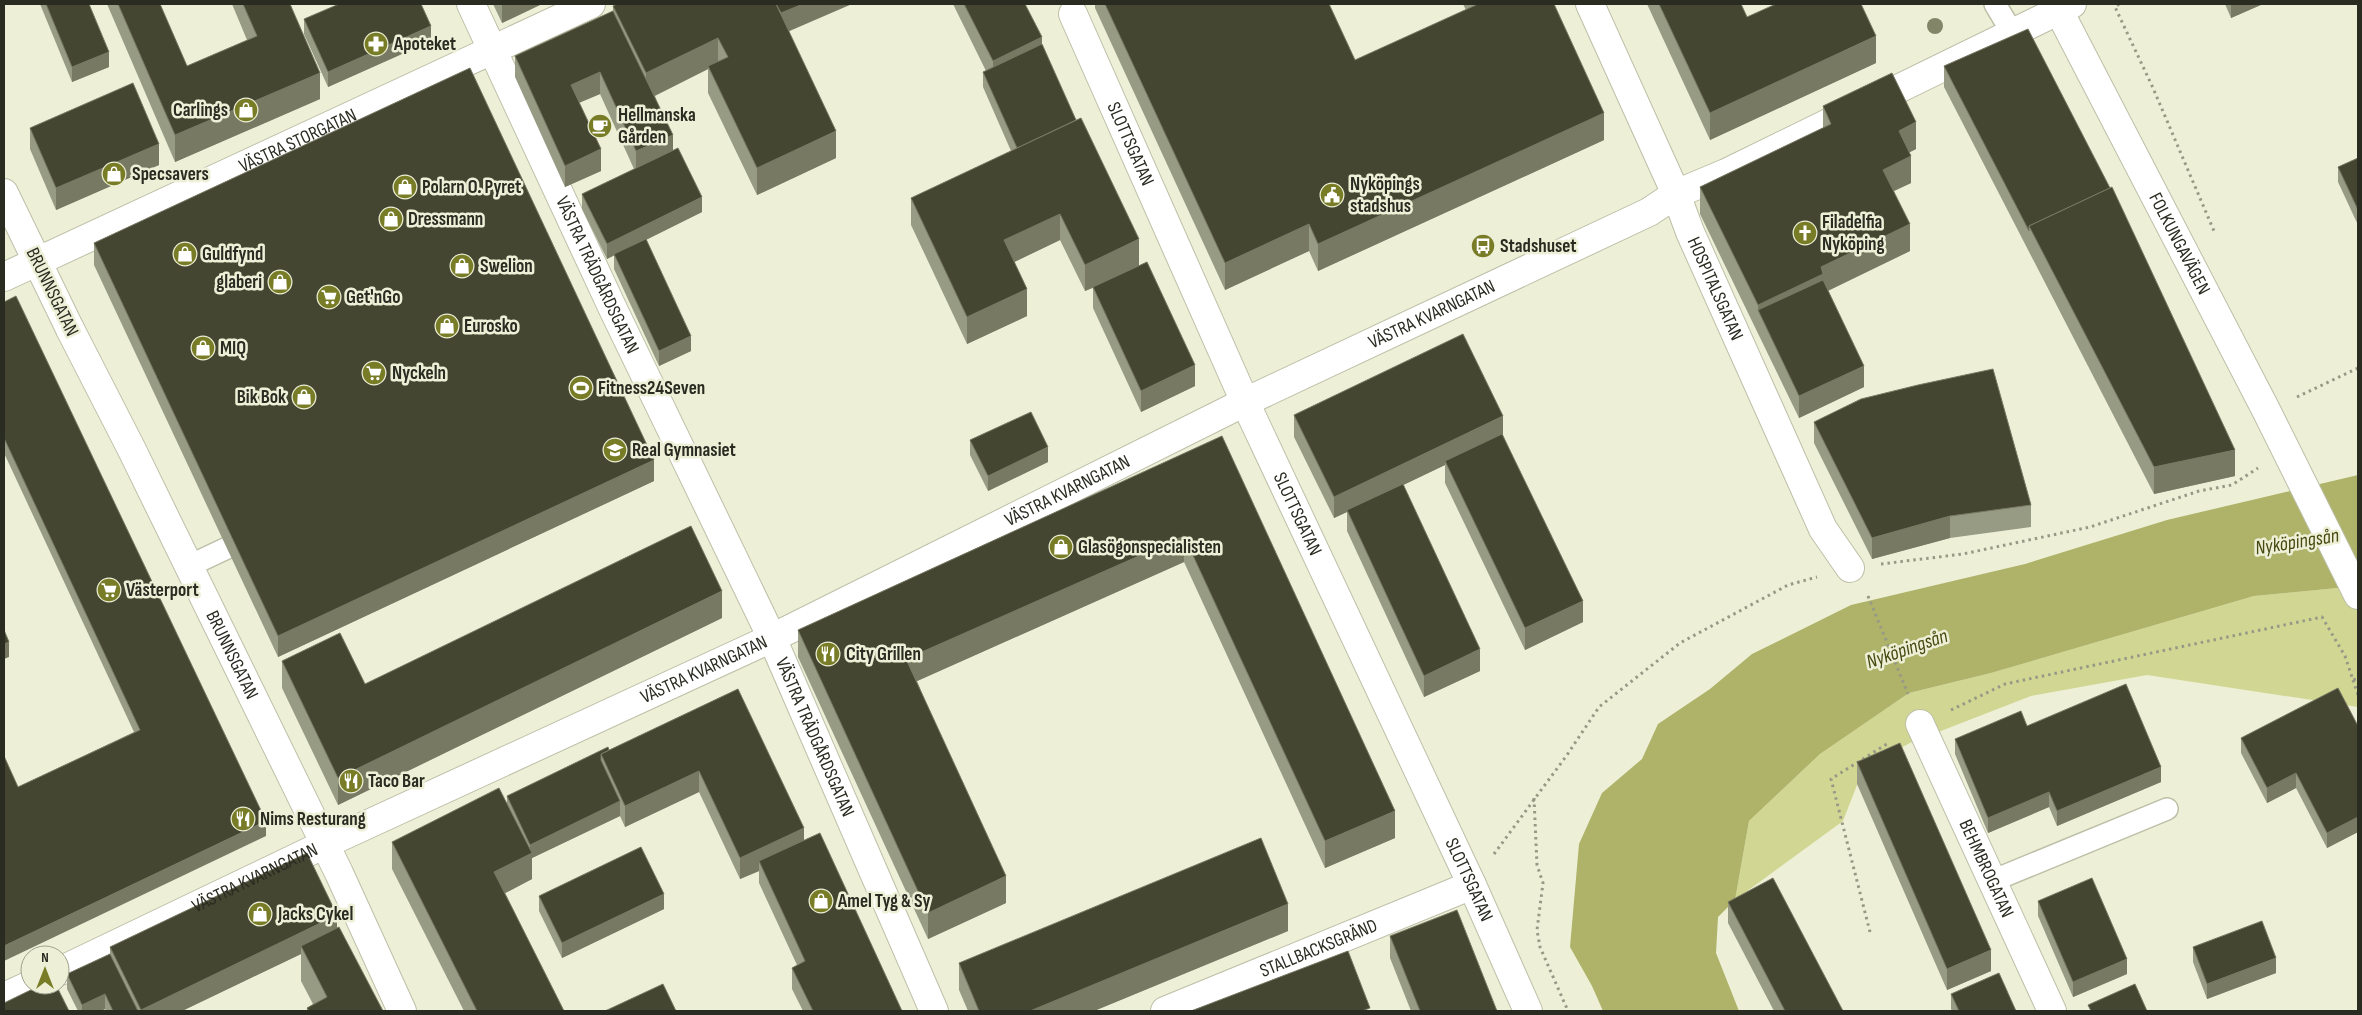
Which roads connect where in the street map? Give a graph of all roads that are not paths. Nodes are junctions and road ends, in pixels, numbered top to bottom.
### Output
1 (471, 4) edge
2 (591, 4) edge
3 (1590, 4) edge
4 (1995, 4) edge
5 (2066, 7) edge
6 (1070, 9) edge
7 (2013, 34) junction
8 (492, 48) junction
9 (4, 193) edge
10 (1676, 194) junction
11 (37, 262) junction
12 (4, 277) edge
13 (1245, 402) junction
14 (227, 548) edge
15 (189, 566) junction
16 (1850, 568) road end
17 (2358, 596) edge
18 (772, 638) junction
19 (1916, 714) road end
20 (2167, 809) dead end
21 (325, 844) junction
22 (1992, 881) junction
23 (1472, 885) junction
24 (70, 966) edge
25 (20, 990) edge
26 (4, 997) edge
27 (402, 1011) edge
28 (934, 1011) edge
29 (1165, 1011) edge
30 (1528, 1011) edge
31 (2052, 1011) edge

1 - 8 street, VÄSTRA TRÄDGÅRDSGATAN
2 - 8 street, VÄSTRA STORGATAN
3 - 10 street, HOSPITALSGATAN
4 - 7 lane
5 - 7 street, VÄSTRA KVARNGATAN
5 - 17 street, FOLKUNGAVÄGEN
6 - 13 street, SLOTTSGATAN
7 - 10 street, VÄSTRA KVARNGATAN
8 - 11 street, VÄSTRA STORGATAN
8 - 18 street, VÄSTRA TRÄDGÅRDSGATAN
9 - 11 street, BRUNNSGATAN
10 - 13 street, VÄSTRA KVARNGATAN
10 - 16 street, HOSPITALSGATAN
11 - 12 street, VÄSTRA STORGATAN
11 - 15 street, BRUNNSGATAN
13 - 18 street, VÄSTRA KVARNGATAN
13 - 23 street, SLOTTSGATAN
14 - 15 lane
15 - 21 street, BRUNNSGATAN
18 - 21 street, VÄSTRA KVARNGATAN
18 - 28 street, VÄSTRA TRÄDGÅRDSGATAN
19 - 22 street, BEHMBROGATAN
20 - 22 lane
21 - 24 street, VÄSTRA KVARNGATAN
21 - 27 street, BRUNNSGATAN
22 - 31 street, BEHMBROGATAN
23 - 29 street, STALLBACKSGRÄND
23 - 30 street, SLOTTSGATAN
25 - 26 street

